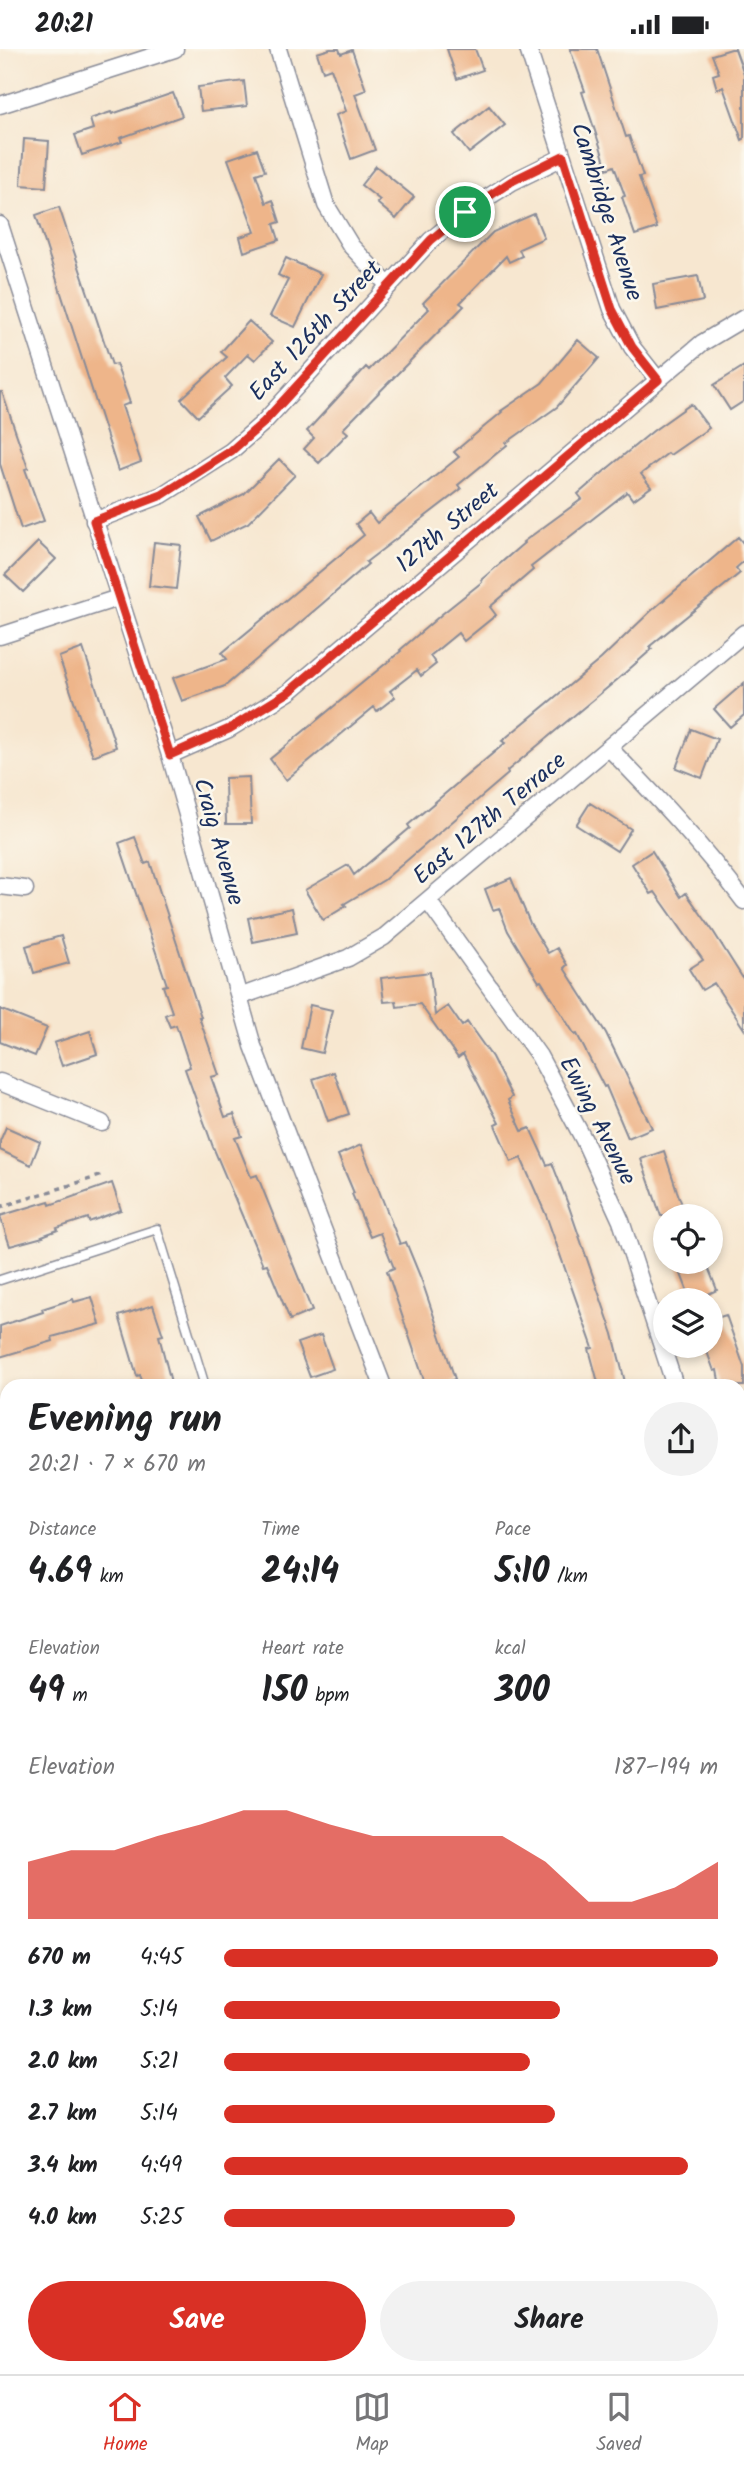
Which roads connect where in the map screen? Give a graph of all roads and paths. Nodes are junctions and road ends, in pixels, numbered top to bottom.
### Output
1 (175, 49) edge
2 (278, 49) edge
3 (528, 49) edge
4 (0, 105) edge
5 (563, 156) junction
6 (0, 225) edge
7 (389, 286) junction
8 (744, 318) edge
9 (658, 380) junction
10 (94, 521) junction
11 (118, 598) junction
12 (744, 633) edge
13 (0, 636) edge
14 (609, 748) junction
15 (170, 755) junction
16 (0, 886) edge
17 (25, 889) dead end
18 (428, 901) junction
19 (744, 901) edge
20 (239, 997) junction
21 (0, 1082) edge
22 (102, 1123) dead end
23 (103, 1175) dead end
24 (0, 1207) edge
25 (0, 1280) edge
26 (203, 1379) edge
27 (380, 1379) edge
28 (673, 1379) edge

1 - 4 street
2 - 7 street
3 - 5 street, Cambridge Avenue
5 - 7 street, East 126th Street
5 - 9 street, Cambridge Avenue
6 - 10 street, Craig Avenue
7 - 10 street, East 126th Street
8 - 9 street, 127th Street
9 - 15 street, 127th Street
10 - 11 street, Craig Avenue
11 - 13 street
11 - 15 street, Craig Avenue
12 - 14 street, East 127th Terrace
14 - 18 street, East 127th Terrace
14 - 19 street
15 - 20 street, Craig Avenue
16 - 17 street
18 - 20 street, East 127th Terrace
18 - 28 street, Ewing Avenue
20 - 27 street, Craig Avenue
21 - 22 street
23 - 24 path
25 - 26 lane

